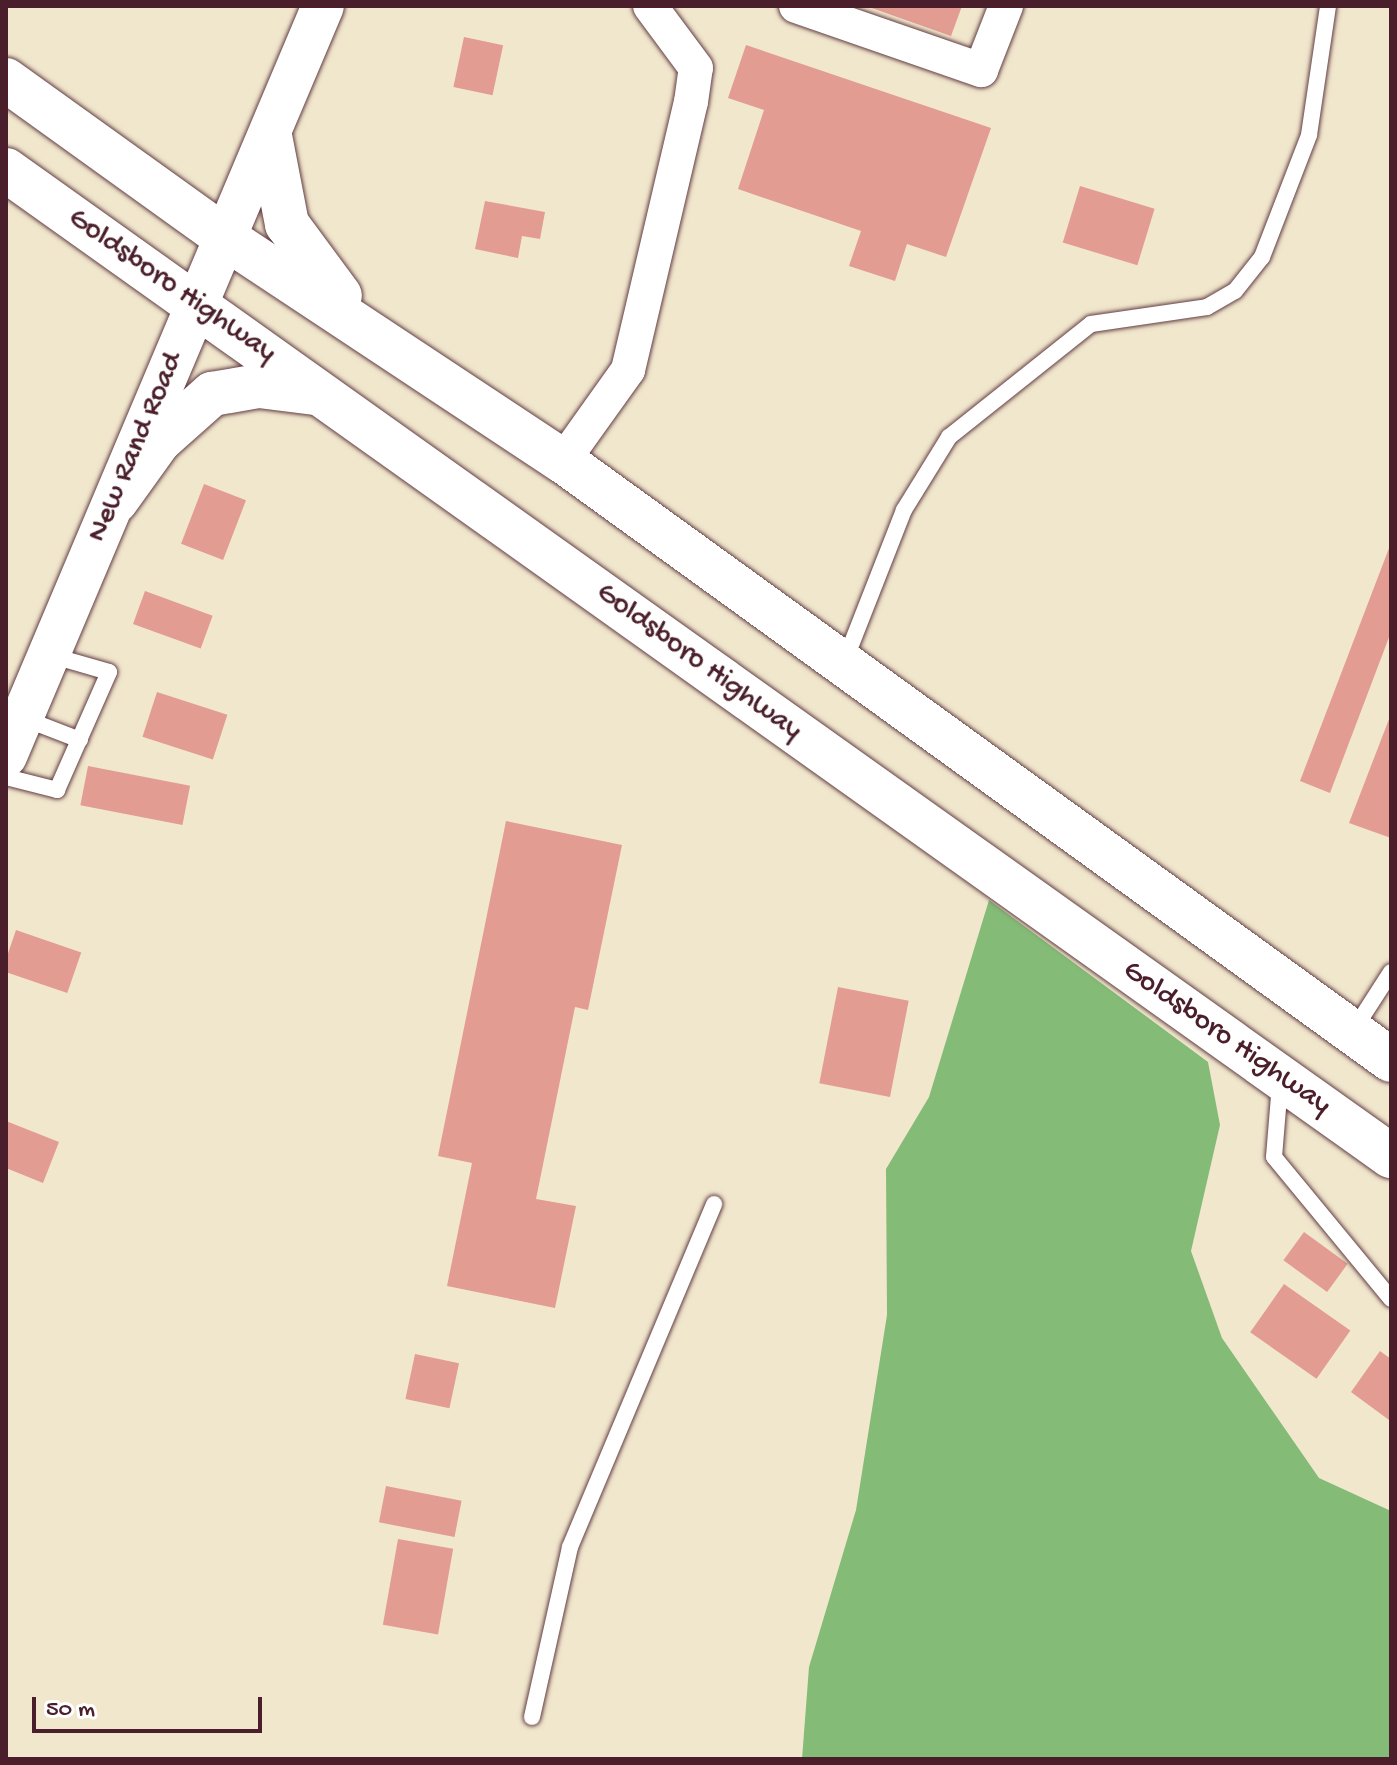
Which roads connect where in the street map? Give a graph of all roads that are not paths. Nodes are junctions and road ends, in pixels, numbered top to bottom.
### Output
1 (323, 6) edge
2 (650, 6) edge
3 (796, 6) edge
4 (1006, 6) edge
5 (1328, 6) edge
6 (6, 80) edge
7 (270, 136) junction
8 (6, 170) edge
9 (227, 239) junction
10 (197, 305) junction
11 (386, 345) junction
12 (321, 394) junction
13 (563, 461) junction
14 (116, 501) junction
15 (48, 655) junction
16 (843, 664) junction
17 (22, 717) junction
18 (80, 740) junction
19 (6, 756) edge
20 (6, 777) edge
21 (1391, 972) edge
22 (1352, 1032) junction
23 (1391, 1060) edge
24 (1281, 1078) junction
25 (1391, 1156) edge
26 (714, 1204) dead end
27 (1391, 1299) edge
28 (532, 1717) dead end

1 - 7 street, New Rand Road
2 - 13 street
3 - 4 street
5 - 16 lane
6 - 9 main road
7 - 9 street, New Rand Road
7 - 11 main road
8 - 10 main road, Goldsboro Highway
9 - 10 street, New Rand Road
9 - 11 main road
10 - 12 main road, Goldsboro Highway
10 - 14 street, New Rand Road
11 - 13 main road
12 - 14 main road
12 - 24 main road, Goldsboro Highway
13 - 16 main road
14 - 15 street, New Rand Road
15 - 17 street, New Rand Road
15 - 18 lane
16 - 22 main road
17 - 18 lane
17 - 19 street, New Rand Road
18 - 20 lane
21 - 22 lane
22 - 23 main road
24 - 25 main road, Goldsboro Highway
24 - 27 lane
26 - 28 lane

